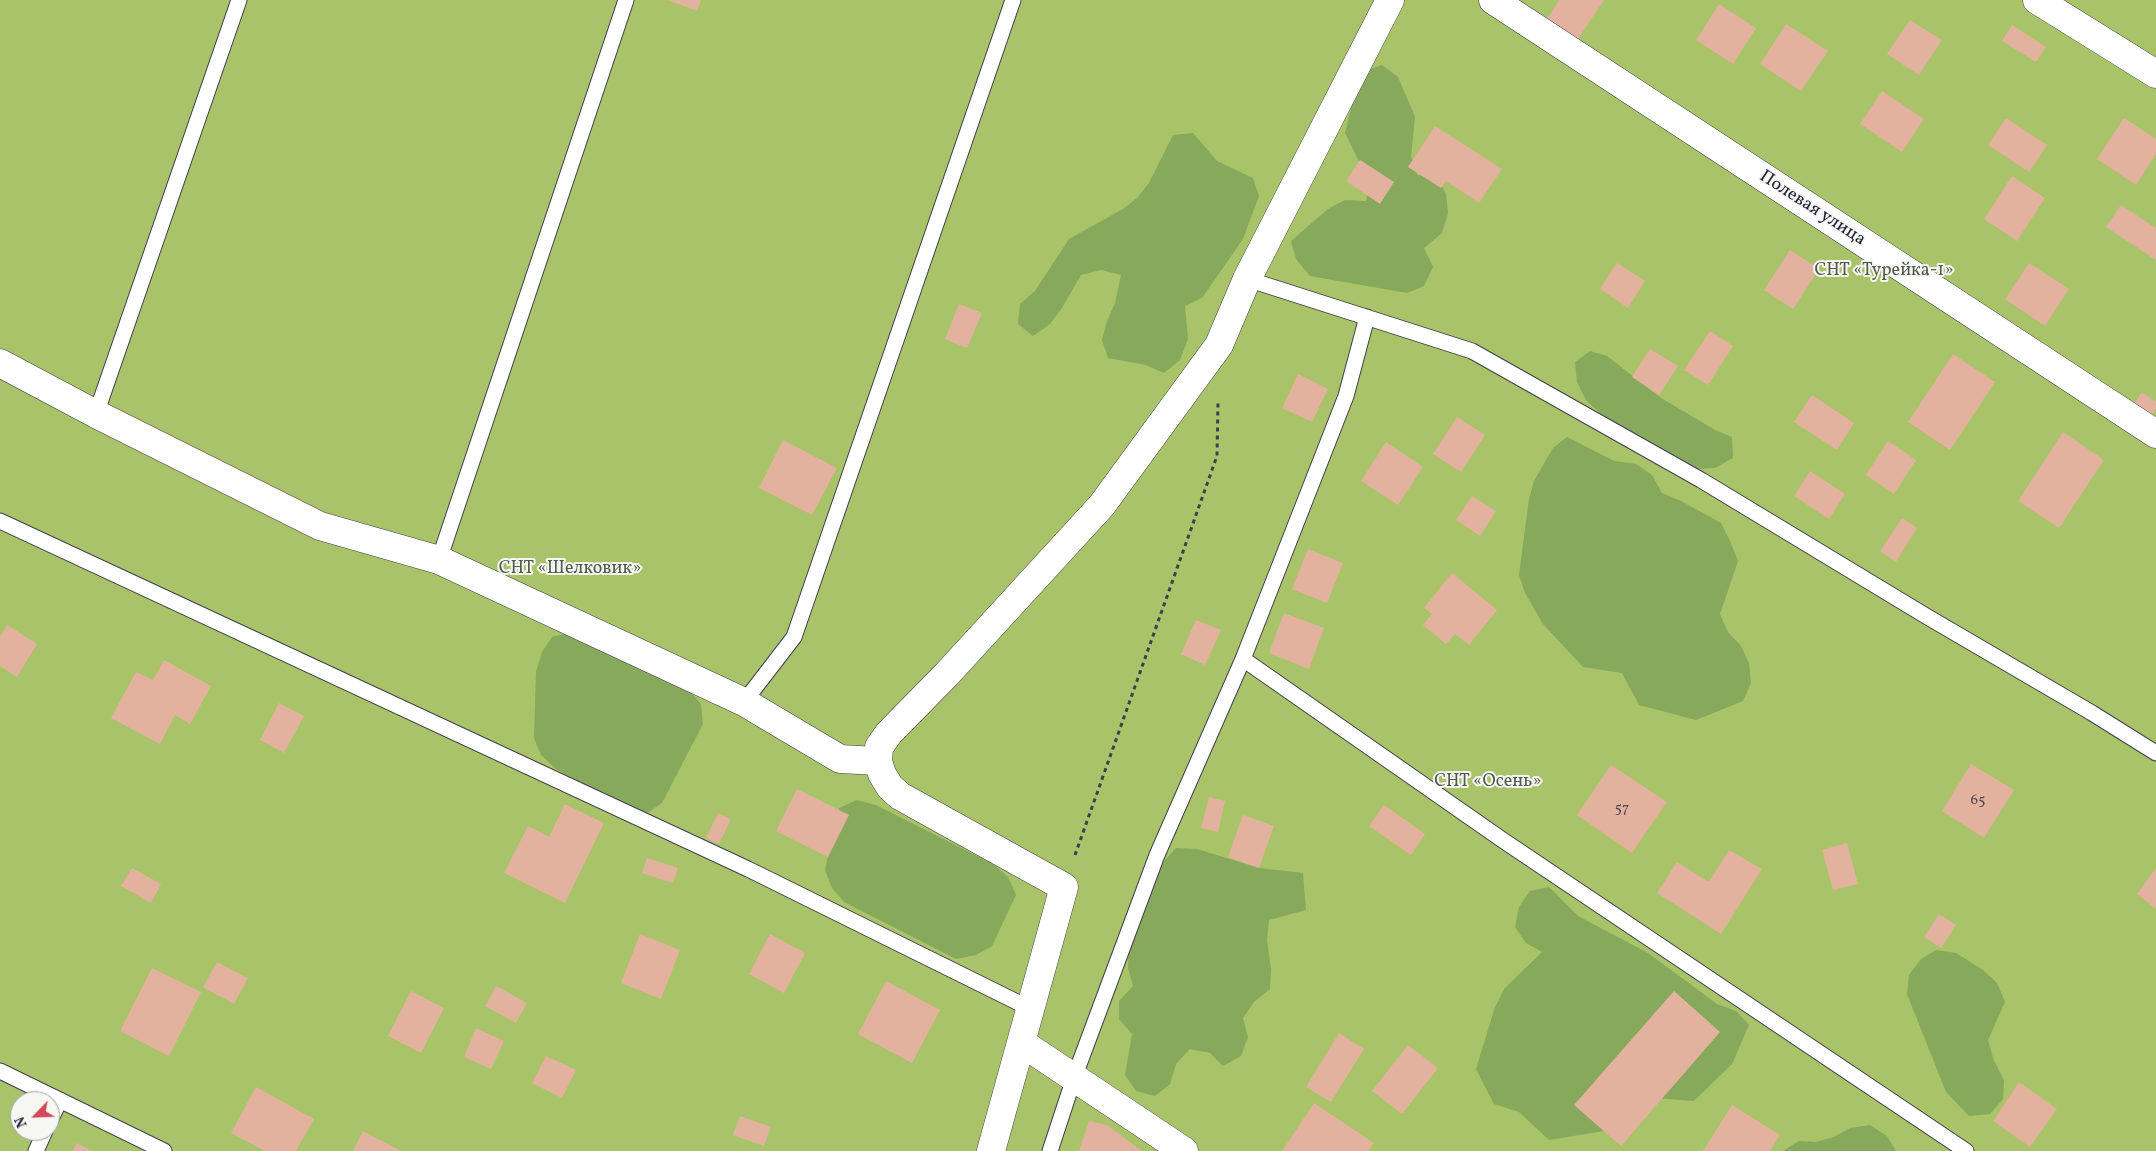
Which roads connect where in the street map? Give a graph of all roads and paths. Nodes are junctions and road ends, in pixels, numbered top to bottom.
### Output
1 (239, 0) edge
2 (626, 0) edge
3 (1013, 0) edge
4 (1390, 0) edge
5 (1493, 0) edge
6 (2037, 0) edge
7 (2156, 74) edge
8 (1247, 279) junction
9 (1367, 317) junction
10 (0, 363) edge
11 (1218, 400) dead end
12 (96, 414) junction
13 (2156, 434) edge
14 (0, 521) edge
15 (439, 560) junction
16 (1243, 659) junction
17 (744, 702) junction
18 (2156, 753) edge
19 (878, 761) junction
20 (1064, 887) junction
21 (1031, 1009) junction
22 (1022, 1043) junction
23 (0, 1071) edge
24 (1074, 1078) junction
25 (41, 1091) edge
26 (60, 1100) edge
27 (164, 1151) edge
28 (991, 1151) edge
29 (1050, 1151) edge
30 (1184, 1151) edge
31 (1966, 1151) edge

1 - 12 lane
2 - 15 lane
3 - 17 lane
4 - 8 street
5 - 13 street, Полевая улица
6 - 7 street
8 - 9 lane
8 - 19 street
9 - 16 lane
9 - 18 lane
10 - 12 street
11 - 20 path
12 - 15 street
14 - 21 lane
15 - 17 street
16 - 24 lane
16 - 31 lane
17 - 19 street
19 - 20 street
20 - 21 street
21 - 22 street
22 - 24 street
22 - 28 street
23 - 25 lane
24 - 29 lane
24 - 30 street
26 - 27 lane

